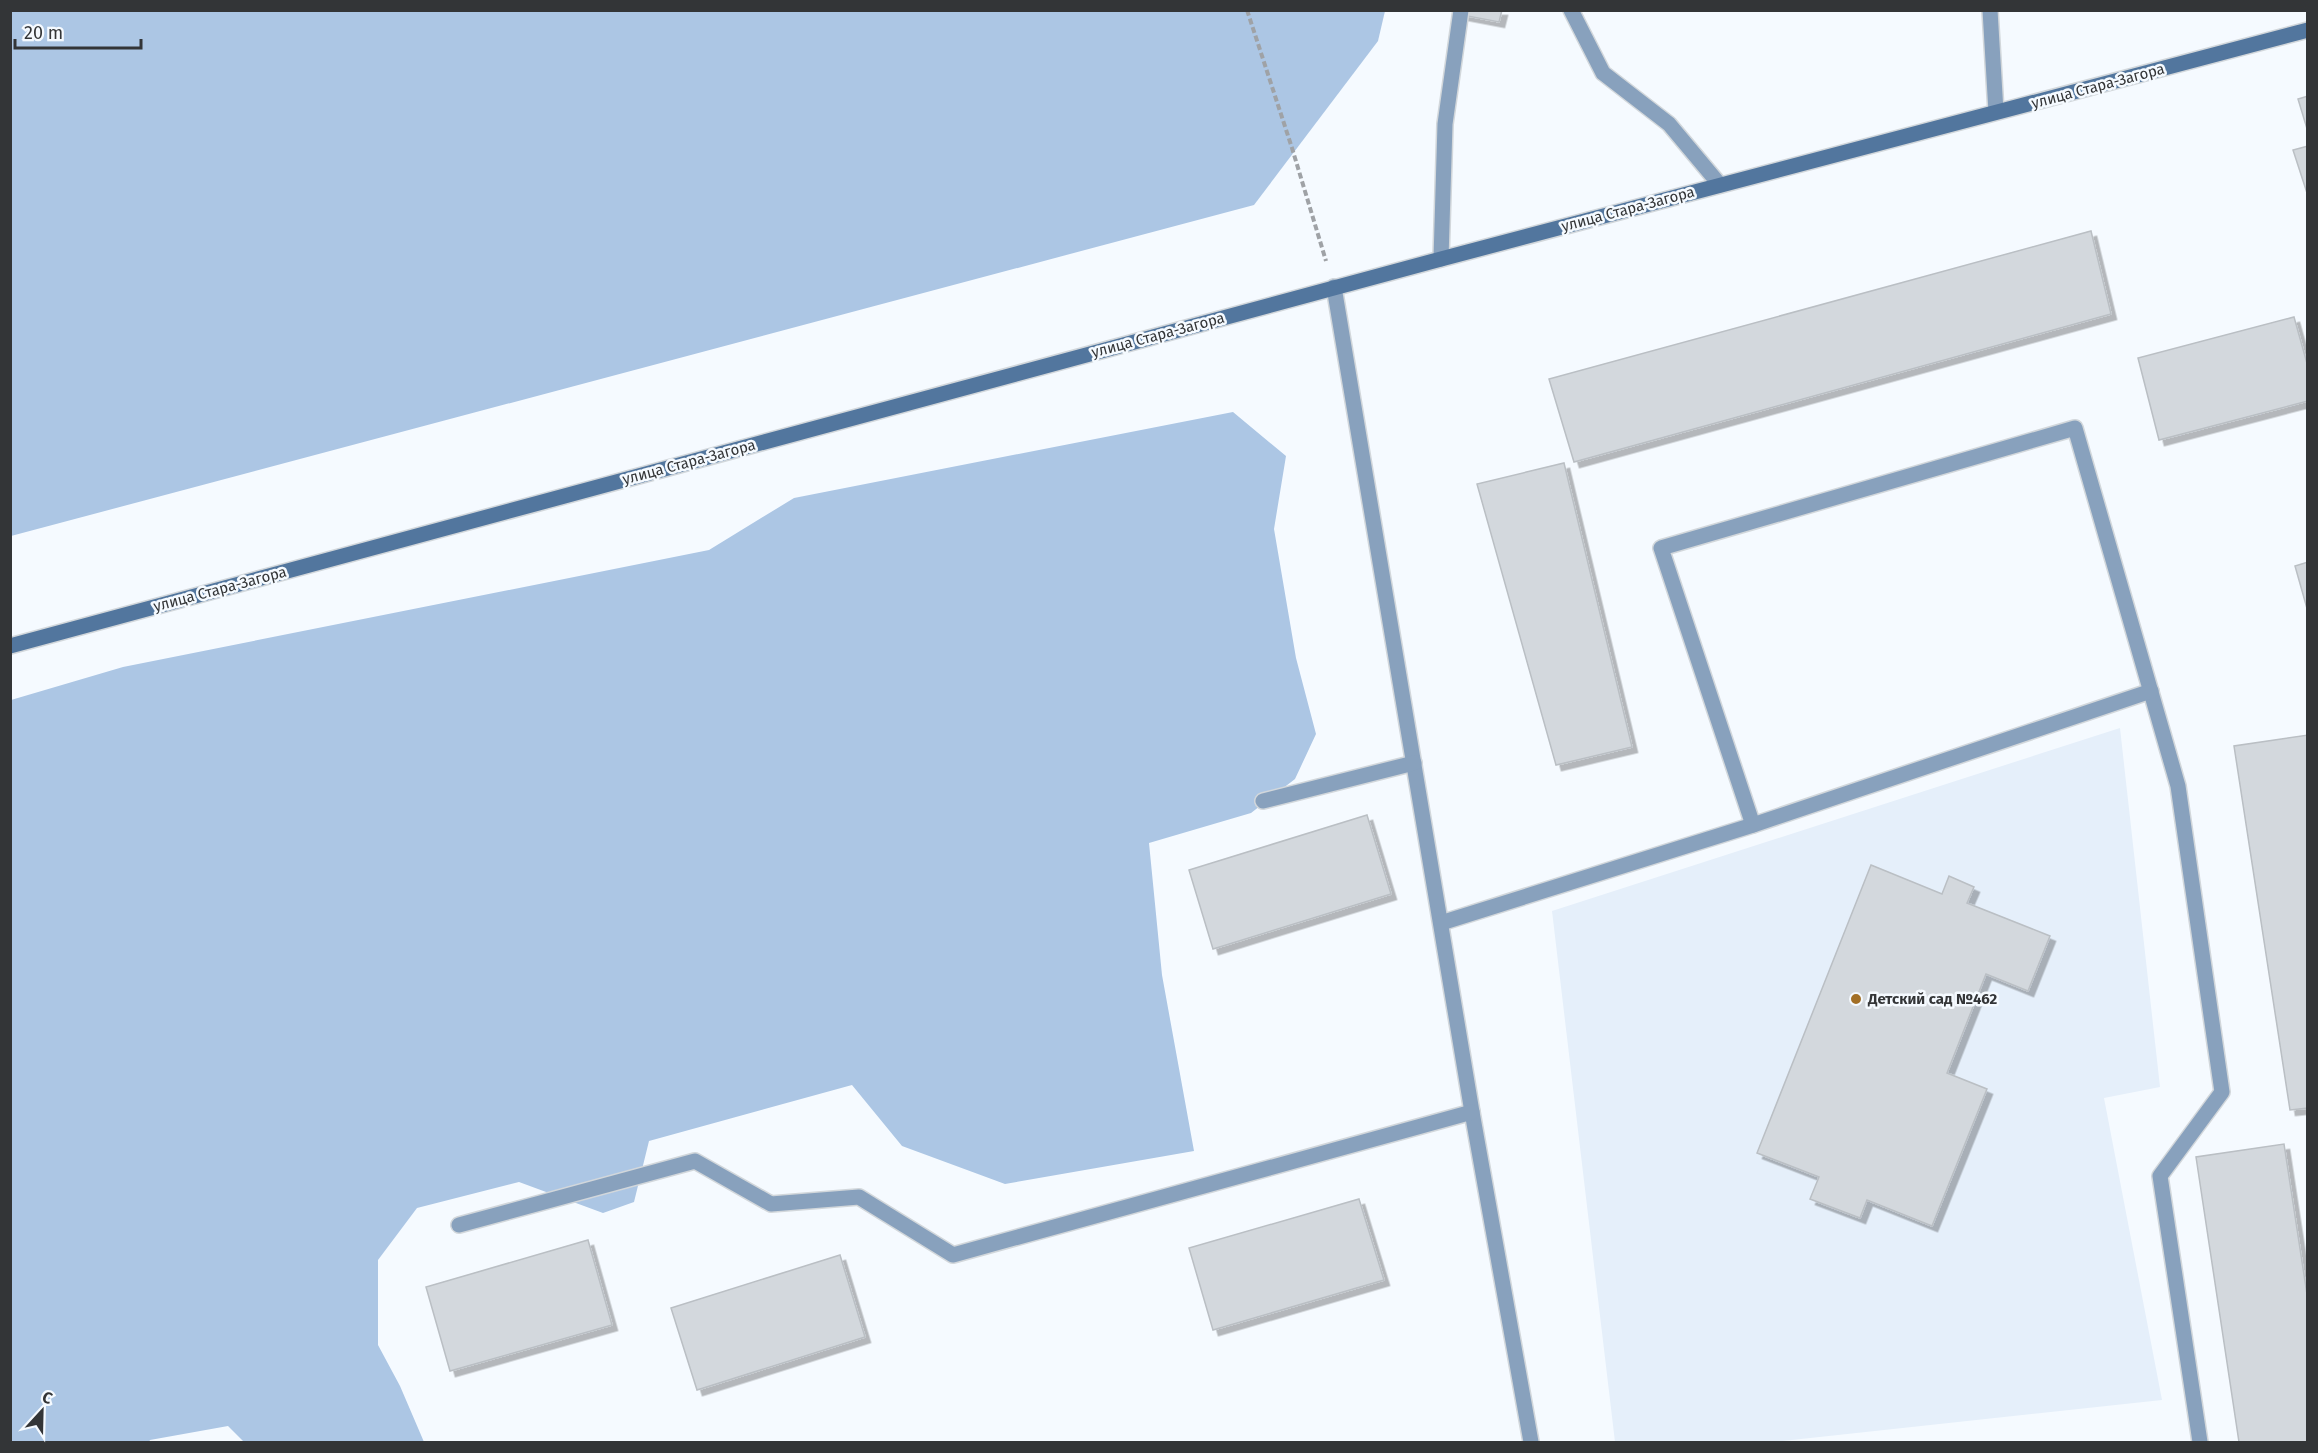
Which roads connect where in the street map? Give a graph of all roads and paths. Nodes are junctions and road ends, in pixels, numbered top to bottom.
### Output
1 (1247, 10) edge
2 (1461, 10) edge
3 (1572, 10) edge
4 (1990, 10) edge
5 (2307, 30) edge
6 (1996, 112) junction
7 (1720, 185) junction
8 (1441, 258) junction
9 (1334, 287) junction
10 (10, 646) edge
11 (2151, 691) junction
12 (1414, 764) junction
13 (1263, 801) dead end
14 (1753, 825) junction
15 (1441, 922) junction
16 (1472, 1112) junction
17 (459, 1225) dead end
18 (1531, 1443) edge
19 (2200, 1443) edge

1 - 9 path
2 - 8 lane
3 - 7 lane
4 - 6 lane
5 - 6 main road, улица Стара-Загора
6 - 7 main road, улица Стара-Загора
7 - 8 main road, улица Стара-Загора
8 - 9 main road, улица Стара-Загора
9 - 10 main road, улица Стара-Загора
9 - 12 lane
11 - 14 lane
11 - 14 lane
11 - 19 lane
12 - 13 lane
12 - 15 lane
14 - 15 lane
15 - 16 lane
16 - 17 lane
16 - 18 lane

